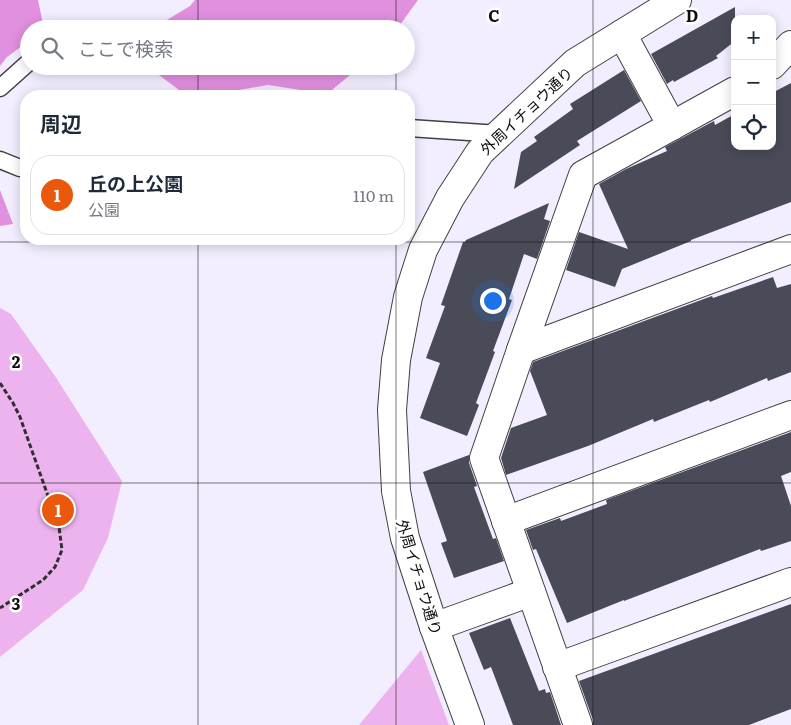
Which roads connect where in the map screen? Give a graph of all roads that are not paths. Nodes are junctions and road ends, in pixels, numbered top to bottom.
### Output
1 (677, 0) edge
2 (622, 34) junction
3 (791, 44) edge
4 (776, 60) edge
5 (20, 70) edge
6 (0, 88) edge
7 (731, 92) edge
8 (672, 126) junction
9 (415, 128) edge
10 (499, 134) junction
11 (0, 160) edge
12 (20, 168) edge
13 (791, 249) edge
14 (521, 350) junction
15 (791, 415) edge
16 (506, 522) junction
17 (791, 582) edge
18 (531, 592) junction
19 (434, 627) junction
20 (557, 667) junction
21 (470, 725) edge
22 (578, 725) edge

1 - 2 street, 外周イチョウ通り
2 - 8 street
2 - 10 street, 外周イチョウ通り
3 - 4 street
5 - 6 lane
7 - 8 street
8 - 14 street
9 - 10 lane
10 - 19 street, 外周イチョウ通り
11 - 12 lane
13 - 14 street
14 - 16 street
15 - 16 street
16 - 18 street
17 - 20 street
18 - 19 street
18 - 20 street
19 - 21 street, 外周イチョウ通り
20 - 22 street

